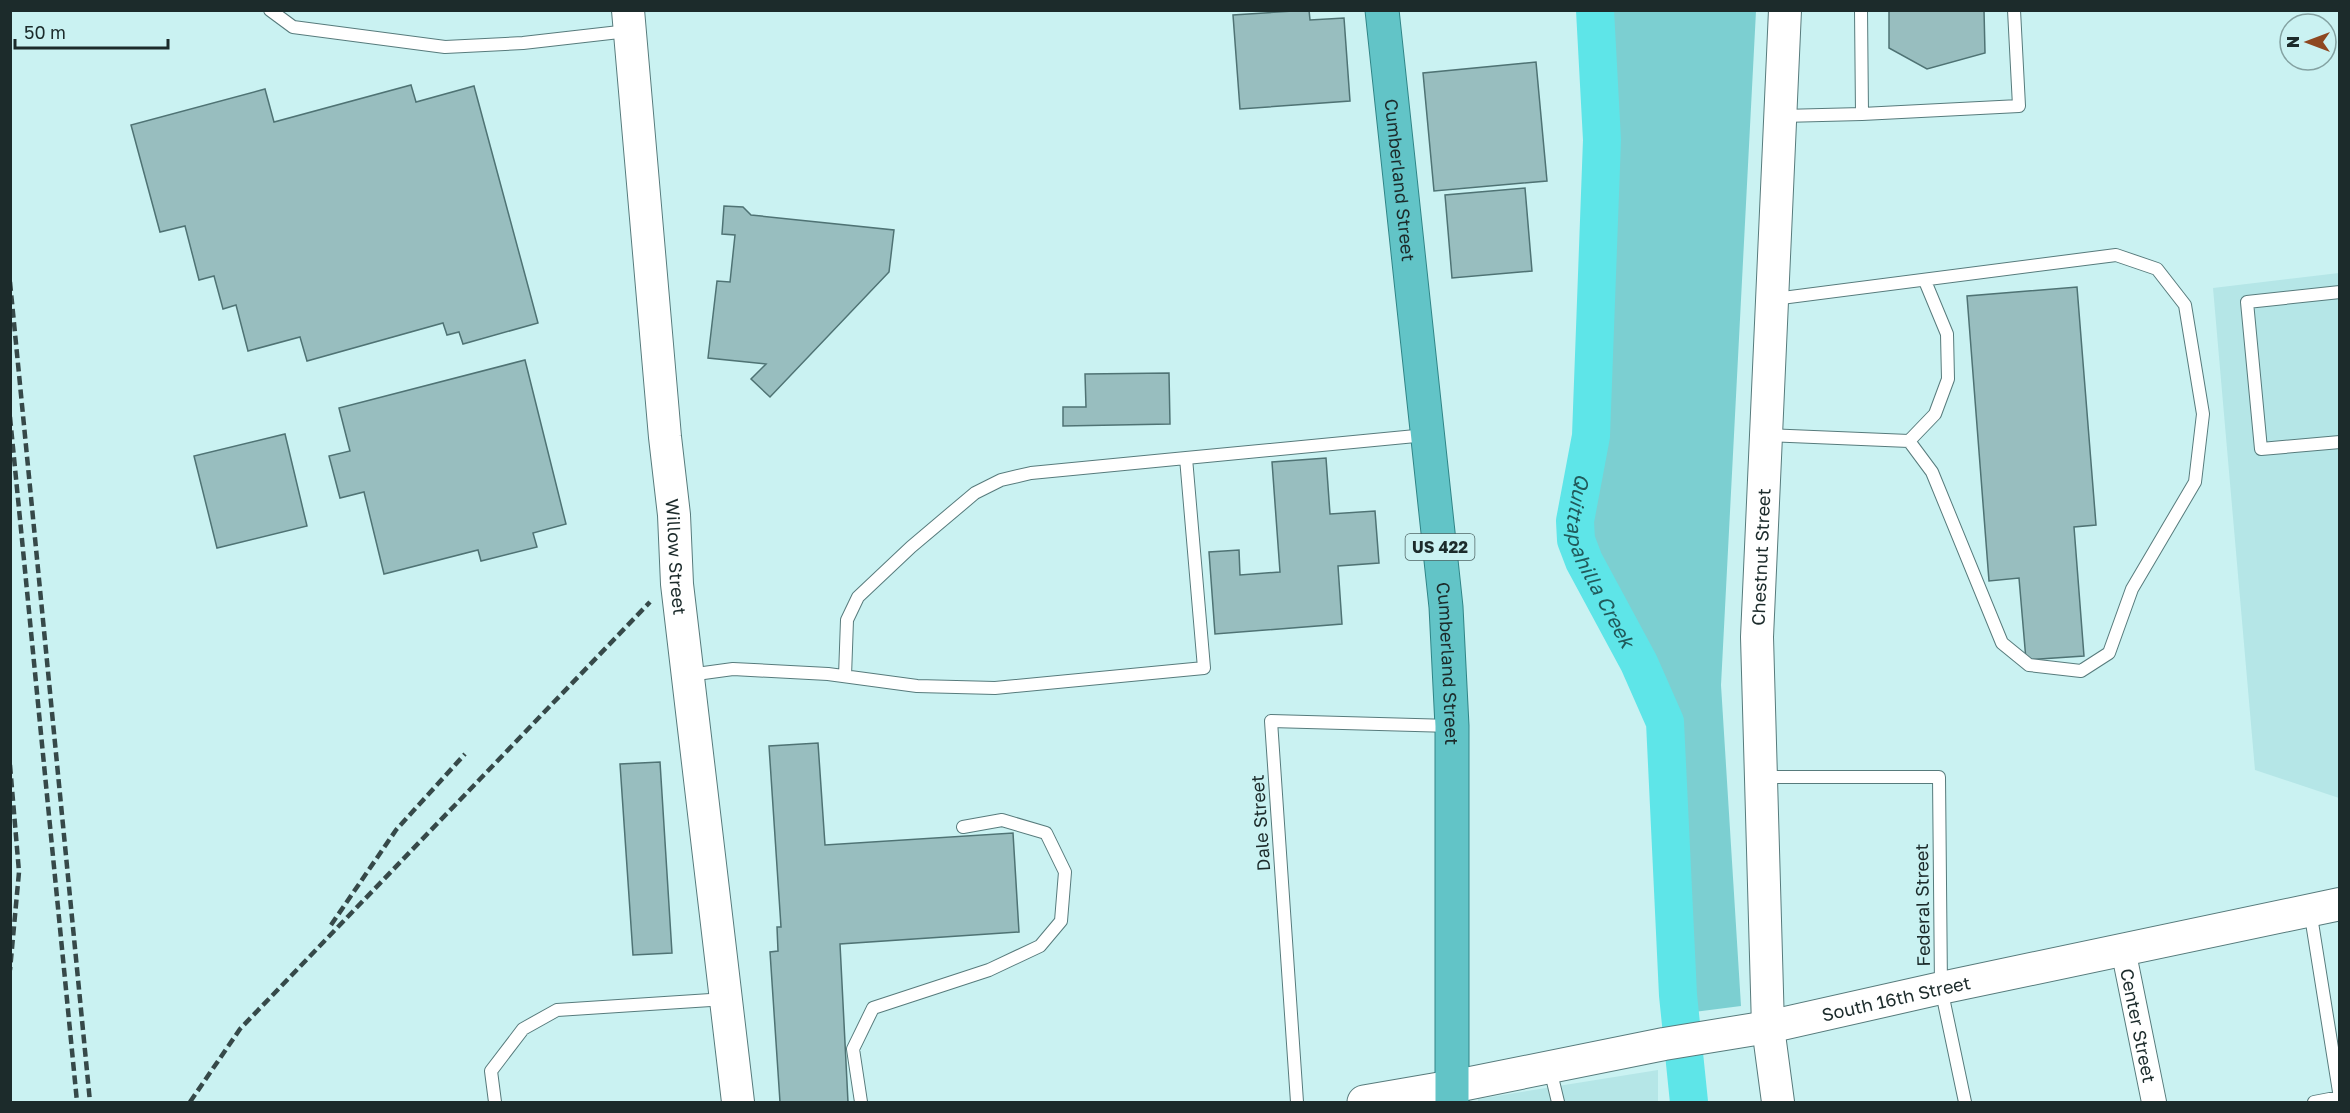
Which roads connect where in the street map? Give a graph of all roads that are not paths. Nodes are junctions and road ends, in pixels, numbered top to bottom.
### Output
1 (270, 10) edge
2 (1382, 10) edge
3 (1785, 10) edge
4 (1861, 10) edge
5 (2014, 10) edge
6 (629, 21) edge
7 (1862, 114) junction
8 (1780, 116) junction
9 (1925, 281) junction
10 (2340, 292) edge
11 (1772, 299) junction
12 (1428, 435) junction
13 (1766, 435) junction
14 (1909, 441) junction
15 (2340, 442) edge
16 (1186, 458) junction
17 (688, 675) junction
18 (845, 676) junction
19 (1452, 726) junction
20 (1760, 777) junction
21 (963, 827) dead end
22 (2325, 907) edge
23 (2123, 949) junction
24 (1941, 988) junction
25 (726, 999) junction
26 (1768, 1027) junction
27 (1550, 1068) junction
28 (1451, 1095) edge
29 (2340, 1097) edge
30 (495, 1102) edge
31 (738, 1102) edge
32 (861, 1102) edge
33 (1297, 1102) edge
34 (1364, 1102) edge
35 (1558, 1102) edge
36 (1778, 1102) edge
37 (1965, 1102) edge
38 (2154, 1102) edge
39 (2314, 1102) edge

1 - 6 lane
2 - 12 highway, Cumberland Street / US 422
3 - 8 street, Chestnut Street
4 - 7 lane
5 - 7 lane
6 - 17 street, Willow Street
7 - 8 lane
8 - 11 street, Chestnut Street
9 - 11 lane
9 - 14 lane
9 - 14 lane
10 - 15 lane
11 - 13 street, Chestnut Street
12 - 16 lane
12 - 19 highway, Cumberland Street / US 422
13 - 14 lane
13 - 20 street, Chestnut Street
16 - 18 lane
16 - 18 lane
17 - 18 lane
17 - 25 street, Willow Street
19 - 28 highway, Cumberland Street / US 422
19 - 33 lane, Dale Street
20 - 24 lane, Federal Street
20 - 26 street, Chestnut Street
21 - 32 lane
22 - 23 street, South 16th Street
22 - 29 lane
23 - 24 street, South 16th Street
23 - 38 street, Center Street
24 - 26 street, South 16th Street
24 - 37 lane, Federal Street
25 - 30 lane
25 - 31 street, Willow Street
26 - 27 street, South 16th Street
26 - 36 street, Chestnut Street
27 - 28 street, South 16th Street
27 - 35 lane
28 - 34 main road
29 - 39 lane

